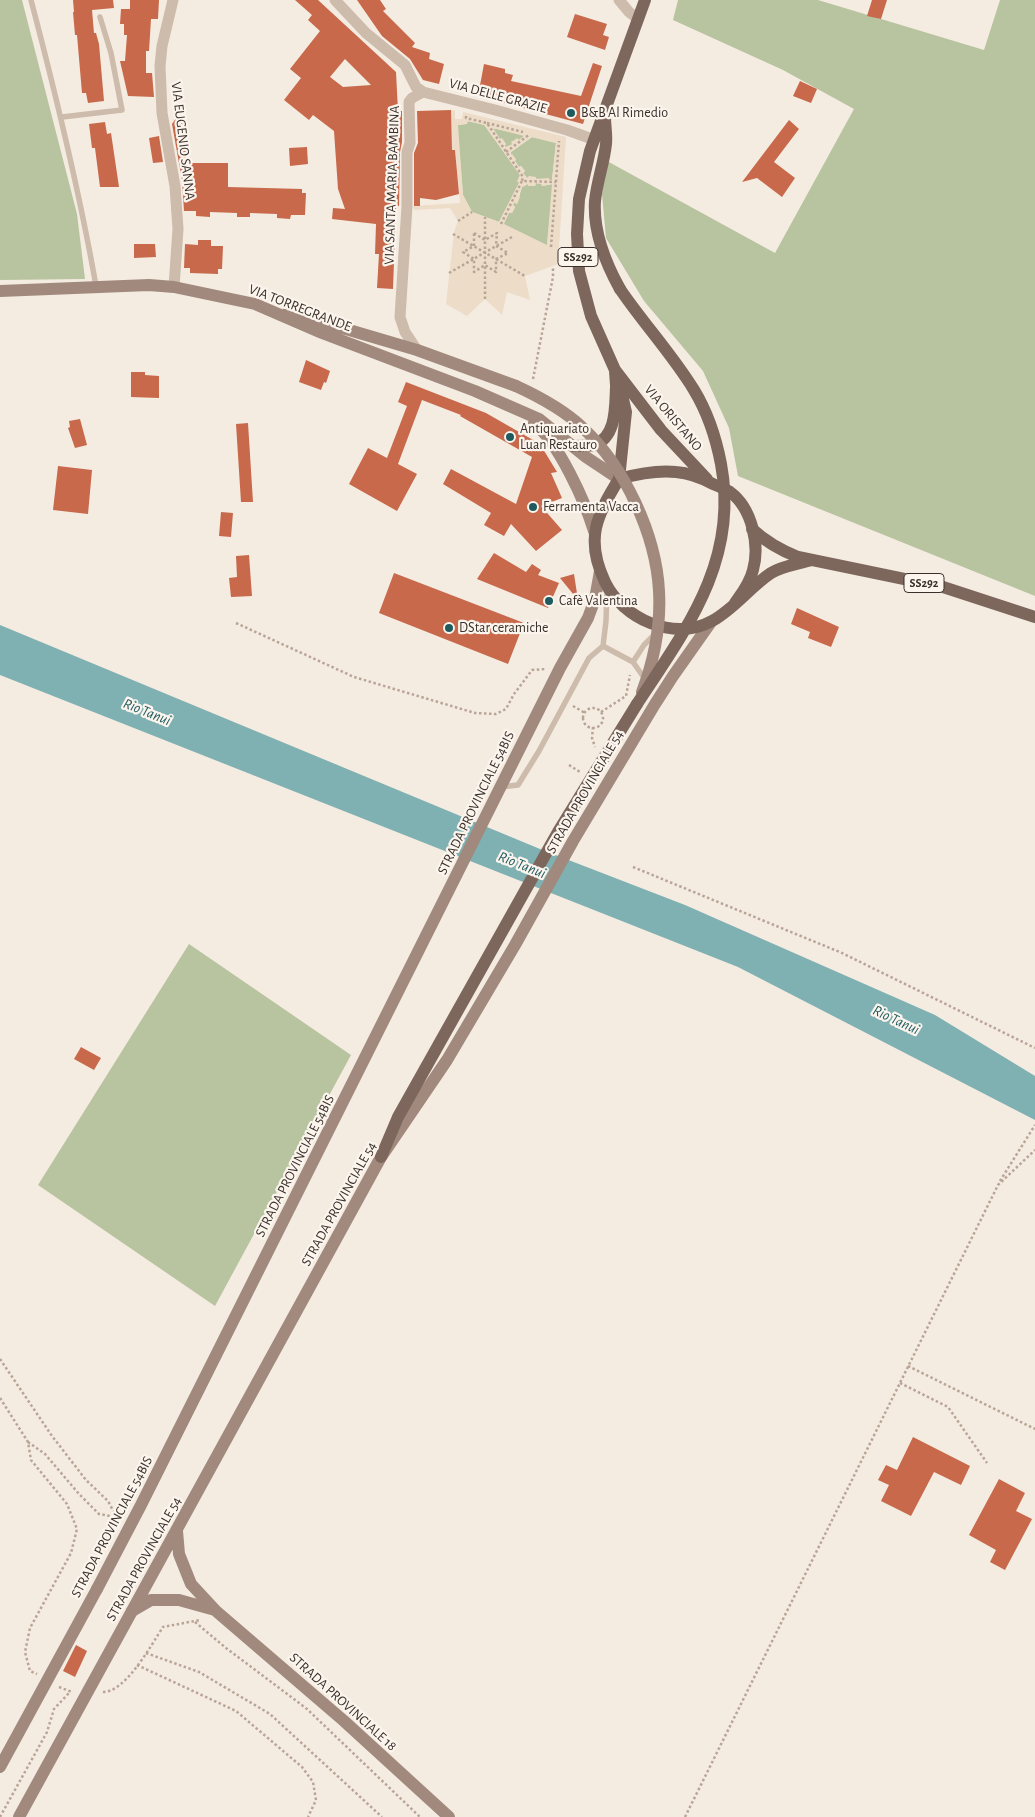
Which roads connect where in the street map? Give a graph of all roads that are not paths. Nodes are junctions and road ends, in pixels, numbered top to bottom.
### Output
1 (31, 0) edge
2 (174, 0) edge
3 (335, 0) edge
4 (619, 0) edge
5 (645, 0) edge
6 (100, 17) dead end
7 (638, 20) junction
8 (423, 92) junction
9 (605, 112) junction
10 (62, 117) junction
11 (594, 140) junction
12 (96, 286) junction
13 (174, 287) junction
14 (0, 291) edge
15 (254, 304) junction
16 (417, 350) junction
17 (615, 370) junction
18 (616, 385) junction
19 (518, 410) junction
20 (573, 446) junction
21 (619, 479) junction
22 (710, 482) junction
23 (752, 529) junction
24 (594, 531) junction
25 (811, 560) junction
26 (600, 571) junction
27 (607, 586) junction
28 (735, 604) junction
29 (1035, 617) edge
30 (711, 622) junction
31 (662, 627) junction
32 (602, 646) junction
33 (633, 662) junction
34 (637, 704) junction
35 (655, 704) junction
36 (500, 788) junction
37 (381, 1157) junction
38 (177, 1532) junction
39 (132, 1611) junction
40 (216, 1611) junction
41 (0, 1766) edge
42 (19, 1817) edge
43 (449, 1817) edge

1 - 10 lane
2 - 13 street, VIA EUGENIO SANNA
3 - 8 street
4 - 7 street
5 - 7 main road, VIA ORISTANO / SS292
6 - 10 lane
7 - 9 main road, VIA ORISTANO / SS292
8 - 11 street, VIA DELLE GRAZIE
8 - 16 street, VIA SANTA MARIA BAMBINA
9 - 11 main road, VIA ORISTANO / SS292
9 - 34 main road, bridge
10 - 12 lane
11 - 17 main road, VIA ORISTANO / SS292
12 - 13 main road, VIA TORREGRANDE
12 - 14 main road, VIA TORREGRANDE
13 - 15 main road, VIA TORREGRANDE
15 - 16 main road
15 - 19 main road, VIA TORREGRANDE
16 - 34 main road, bridge
17 - 18 main road, VIA ORISTANO / SS292
17 - 22 main road, VIA ORISTANO / SS292
18 - 20 main road
18 - 21 main road, VIA ORISTANO / SS292
19 - 20 main road, VIA TORREGRANDE
19 - 24 main road, VIA TORREGRANDE
20 - 21 main road, VIA TORREGRANDE
21 - 22 main road, SS292
21 - 24 main road, SS292
22 - 23 main road, SS292
23 - 25 main road, SS292
23 - 28 main road, SS292
24 - 26 main road, SS292
25 - 28 main road, SS292
25 - 29 main road, SS292
26 - 27 main road, SS292
26 - 36 main road, STRADA PROVINCIALE 54BIS
27 - 31 main road, SS292
27 - 32 lane
28 - 30 main road, SS292
30 - 31 main road, SS292
30 - 35 main road, STRADA PROVINCIALE 54
31 - 33 lane
32 - 33 lane
32 - 36 lane
33 - 35 lane
34 - 37 main road
35 - 37 main road, STRADA PROVINCIALE 54
36 - 41 main road, STRADA PROVINCIALE 54BIS, bridge
37 - 38 main road, STRADA PROVINCIALE 54
38 - 39 main road, STRADA PROVINCIALE 54
38 - 40 main road, STRADA PROVINCIALE 18
39 - 40 main road, STRADA PROVINCIALE 18
39 - 42 main road, STRADA PROVINCIALE 54, bridge
40 - 43 main road, STRADA PROVINCIALE 18

